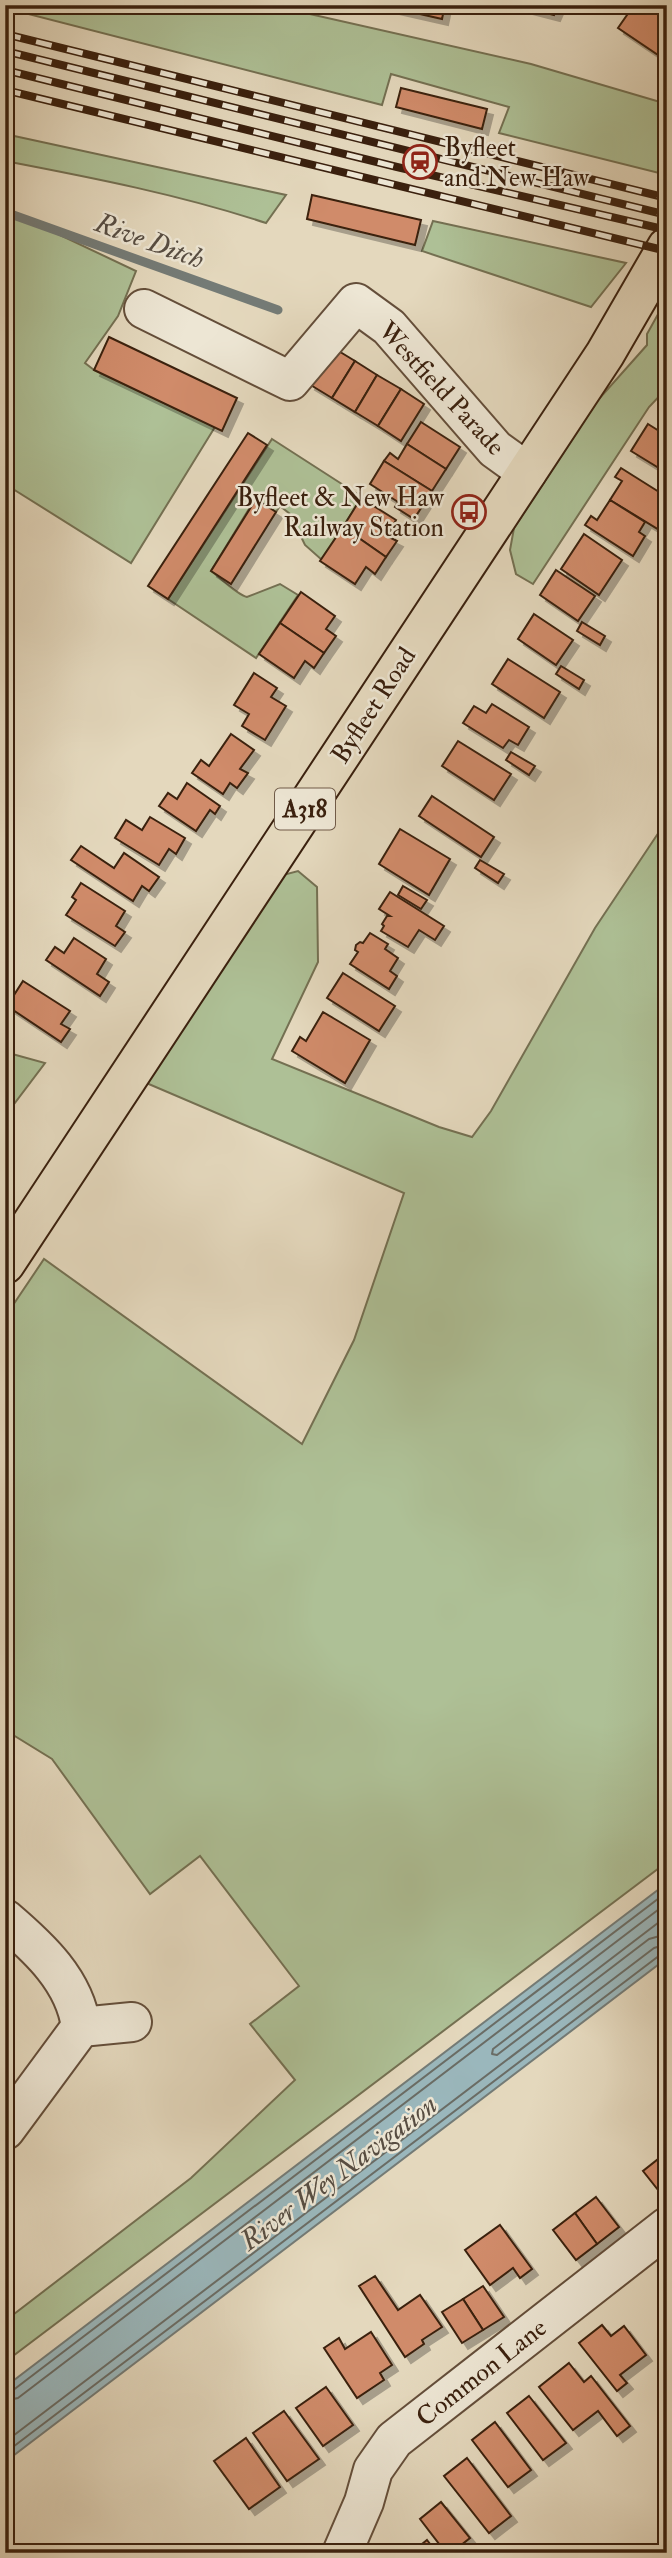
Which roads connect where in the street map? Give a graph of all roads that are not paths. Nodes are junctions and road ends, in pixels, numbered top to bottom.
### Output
1 (667, 247) edge
2 (144, 309) dead end
3 (527, 472) junction
4 (5, 1265) edge
5 (5, 1919) edge
6 (132, 2022) dead end
7 (81, 2028) junction
8 (5, 2130) edge
9 (667, 2227) edge
10 (342, 2553) edge

1 - 3 main road, Byfleet Road / A318
2 - 3 street, Westfield Parade
3 - 4 main road, Byfleet Road / A318
5 - 7 street
6 - 7 street
7 - 8 street
9 - 10 street, Common Lane

